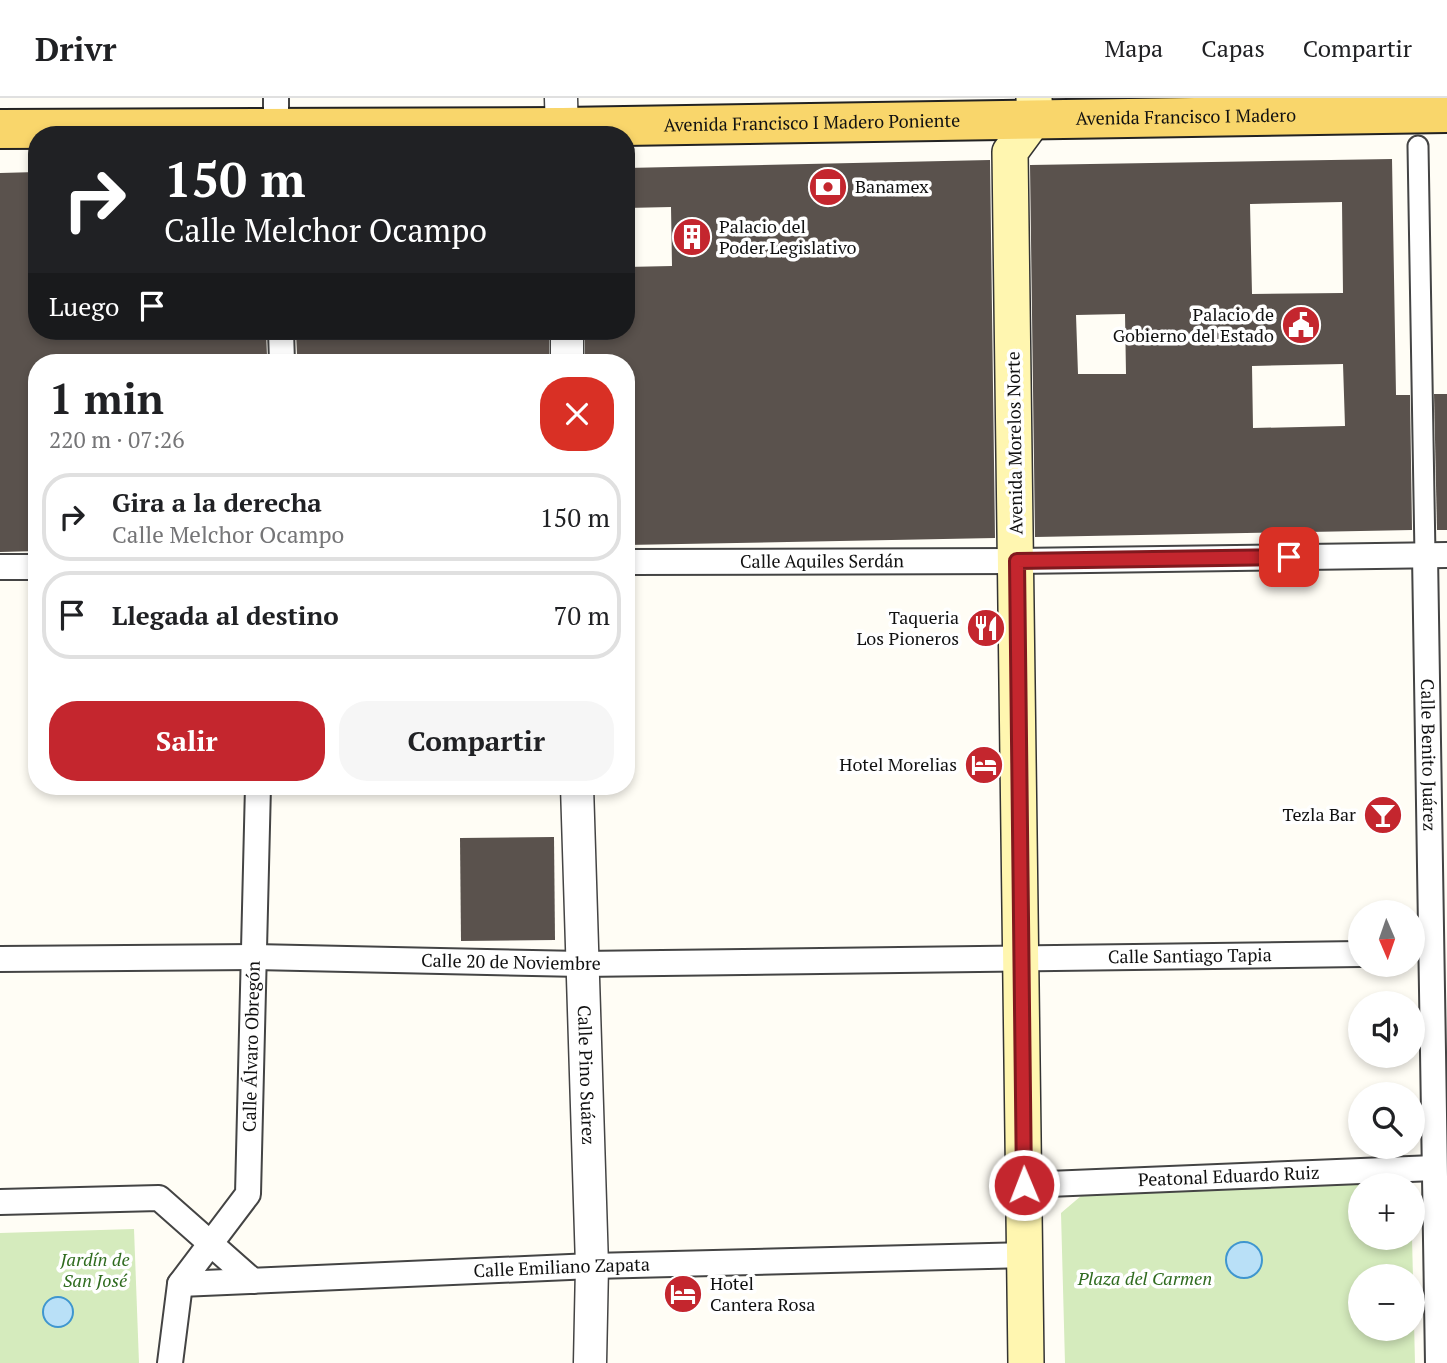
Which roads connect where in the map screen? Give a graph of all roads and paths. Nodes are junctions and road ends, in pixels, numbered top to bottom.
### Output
1 (1039, 105) edge
2 (1447, 113) edge
3 (276, 120) edge
4 (562, 120) edge
5 (92, 126) edge
6 (28, 128) edge
7 (0, 129) edge
8 (1418, 146) dead end
9 (1436, 555) edge
10 (1017, 561) junction
11 (635, 562) edge
12 (0, 567) edge
13 (28, 567) edge
14 (258, 795) edge
15 (577, 795) edge
16 (1430, 953) edge
17 (1348, 954) edge
18 (254, 957) junction
19 (0, 959) edge
20 (1021, 959) junction
21 (581, 964) junction
22 (1434, 1168) junction
23 (1024, 1185) junction
24 (0, 1202) edge
25 (210, 1242) junction
26 (1026, 1255) junction
27 (592, 1266) junction
28 (253, 1281) junction
29 (180, 1284) junction
30 (1441, 1347) edge
31 (170, 1363) edge
32 (590, 1363) edge
33 (1026, 1363) edge

1 - 2 main road, Avenida Francisco I Madero
1 - 4 main road, Avenida Francisco I Madero Poniente
1 - 10 main road, Avenida Morelos Norte
3 - 4 main road, Avenida Francisco I Madero Poniente
3 - 5 main road, Avenida Francisco I Madero Poniente
6 - 7 main road, Avenida Francisco I Madero Poniente
8 - 9 street, Calle Benito Juárez
9 - 10 street, Calle Aquiles Serdán
9 - 16 street, Calle Benito Juárez
10 - 11 street, Calle Aquiles Serdán
10 - 20 main road, Avenida Morelos Norte
12 - 13 street
14 - 18 street, Calle Álvaro Obregón
15 - 21 street, Calle Pino Suárez
16 - 22 street, Calle Benito Juárez
17 - 20 street, Calle Santiago Tapia
18 - 19 street, Calle 20 de Noviembre
18 - 21 street, Calle 20 de Noviembre
18 - 25 street, Calle Álvaro Obregón
20 - 21 street, Calle 20 de Noviembre
20 - 23 main road, Avenida Morelos Norte
21 - 27 street, Calle Pino Suárez
22 - 23 street, Peatonal Eduardo Ruiz
22 - 30 street, Calle Benito Juárez
23 - 26 main road, Avenida Morelos Norte
24 - 25 street
25 - 28 street
25 - 29 street, Calle Álvaro Obregón
26 - 27 street, Calle Emiliano Zapata
26 - 33 main road, Avenida Morelos Norte
27 - 28 street, Calle Emiliano Zapata
27 - 32 street, Calle Pino Suárez
28 - 29 street, Calle Emiliano Zapata
29 - 31 street

